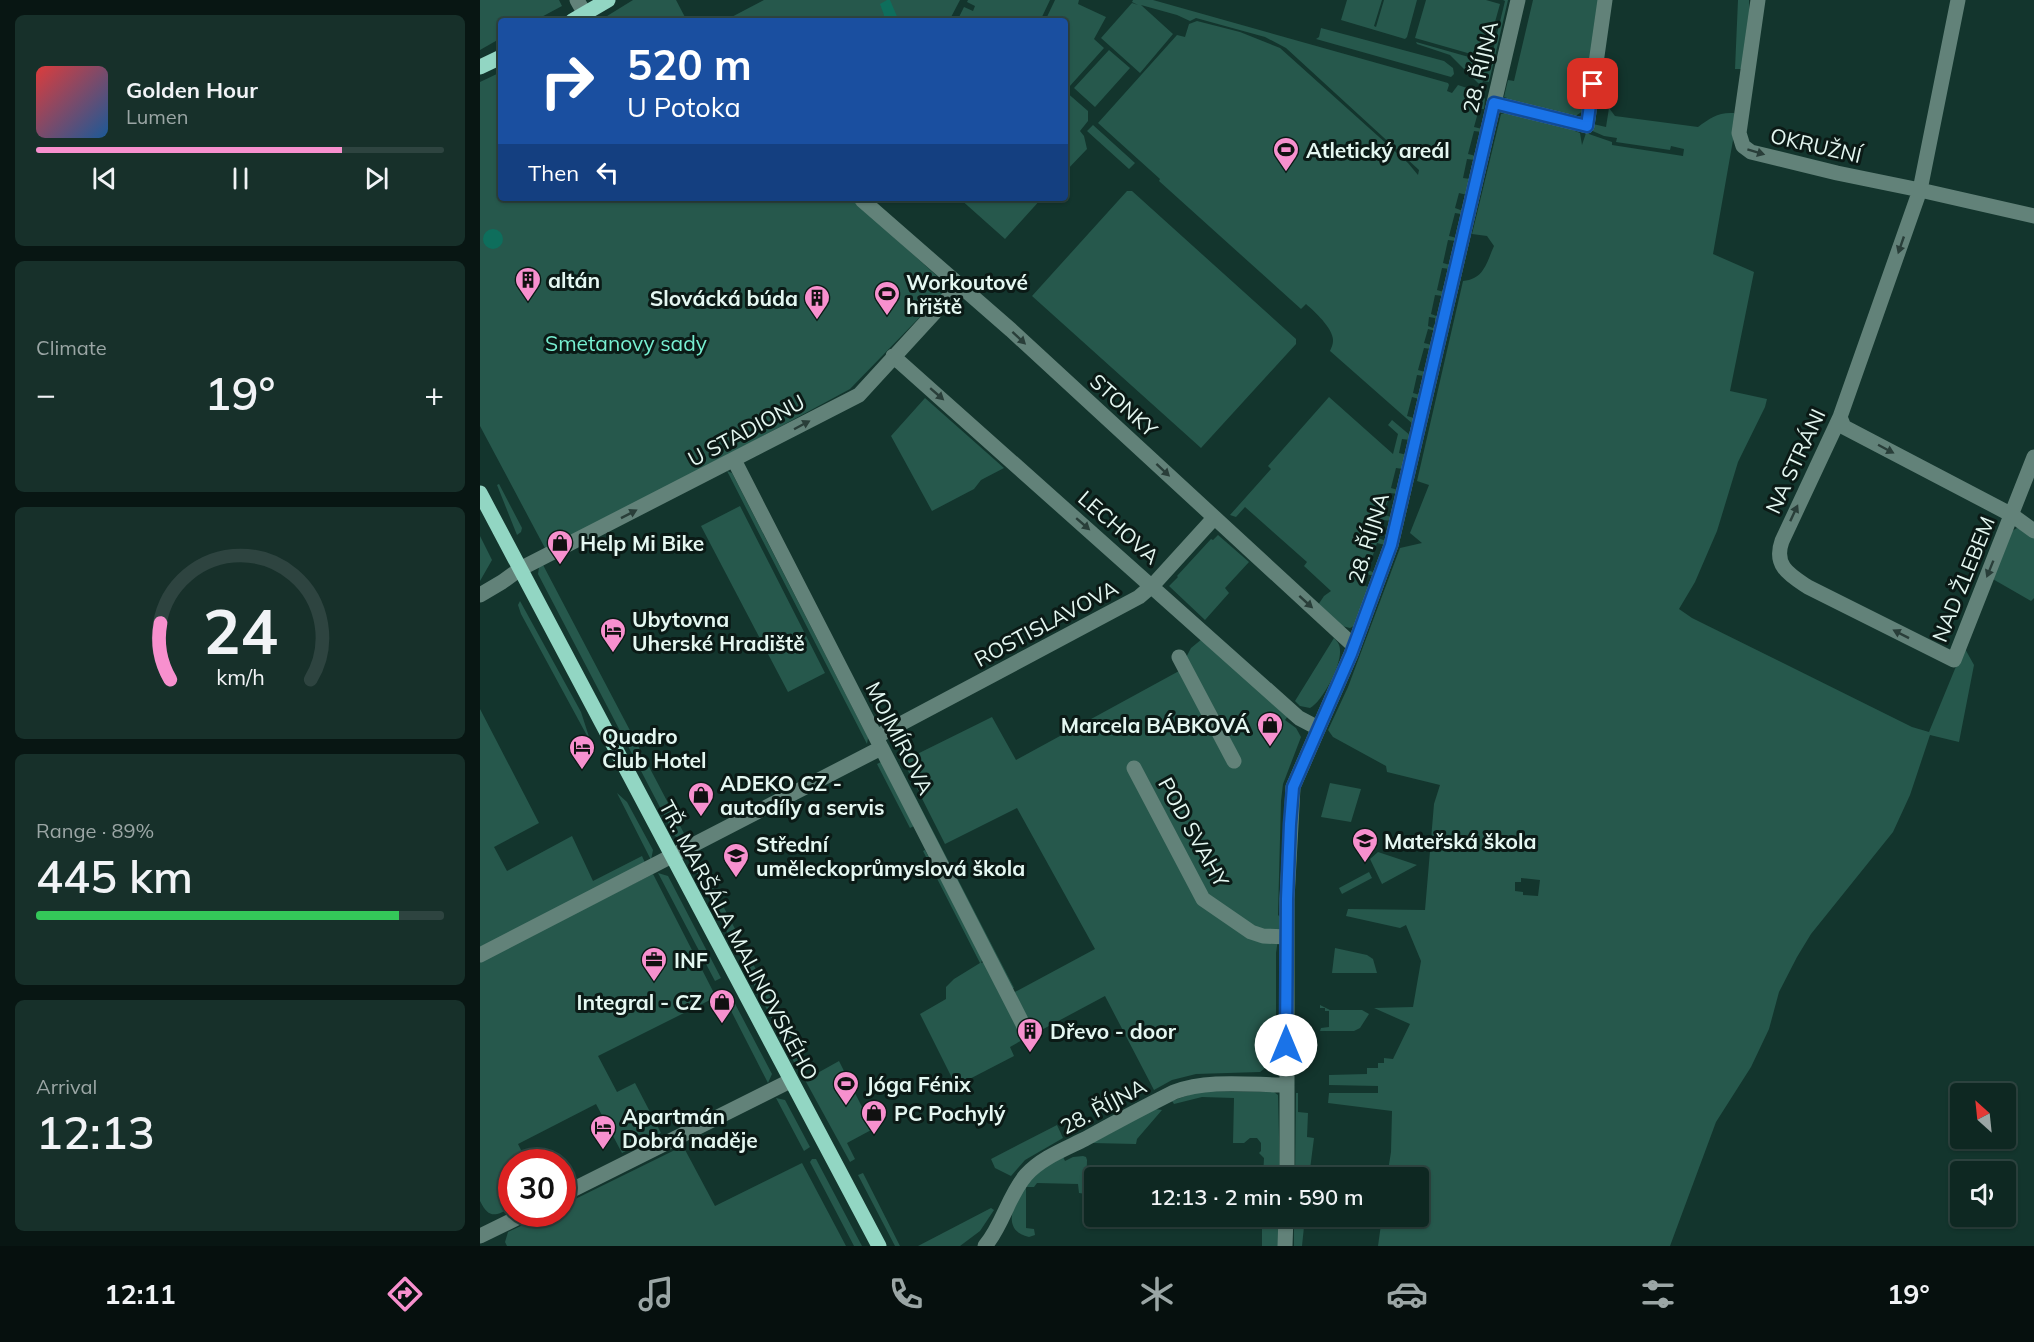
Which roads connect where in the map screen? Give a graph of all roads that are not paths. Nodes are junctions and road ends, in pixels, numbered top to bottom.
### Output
1 (577, 0) edge
2 (608, 0) edge
3 (1518, 0) edge
4 (1605, 0) edge
5 (1758, 0) edge
6 (1958, 0) edge
7 (578, 17) edge
8 (498, 58) edge
9 (480, 67) edge
10 (1494, 103) junction
11 (1920, 190) junction
12 (863, 201) edge
13 (2034, 216) edge
14 (960, 286) junction
15 (893, 356) junction
16 (1840, 417) junction
17 (2034, 457) edge
18 (734, 460) junction
19 (480, 493) edge
20 (2012, 515) junction
21 (1214, 518) junction
22 (2034, 531) edge
23 (520, 569) junction
24 (1153, 585) junction
25 (480, 595) edge
26 (1354, 646) junction
27 (1179, 657) dead end
28 (1954, 660) joint
29 (1318, 728) junction
30 (879, 742) junction
31 (1234, 761) dead end
32 (1134, 768) dead end
33 (672, 857) junction
34 (1287, 937) junction
35 (480, 955) edge
36 (1028, 1034) dead end
37 (790, 1081) junction
38 (1287, 1085) junction
39 (1287, 1167) edge
40 (576, 1188) edge
41 (500, 1227) edge
42 (1286, 1227) edge
43 (484, 1235) edge
44 (879, 1246) edge
45 (985, 1246) edge
46 (1285, 1246) edge

1 - 7 street
2 - 7 main road
3 - 10 street, 28. ŘÍJNA
4 - 10 street
5 -> 11 street, OKRUŽNÍ
6 - 11 street
8 - 9 main road
10 - 26 street, 28. ŘÍJNA
11 - 13 street, OKRUŽNÍ
11 -> 16 street, NA STRÁNI
12 - 14 street, STONKY
14 - 15 street, U STADIONU
14 -> 21 street, STONKY
18 -> 15 street, U STADIONU
15 -> 24 street, LECHOVA
16 -> 20 street
28 -> 16 street, NA STRÁNI
17 - 20 street, NAD ŽLEBEM
23 -> 18 street, U STADIONU
18 - 30 street, MOJMÍROVA
19 - 23 main road, TŘ. MARŠÁLA MALINOVSKÉHO
20 - 22 street
20 -> 28 street, NAD ŽLEBEM
21 - 24 street, ROSTISLAVOVA
21 -> 26 street, STONKY
23 - 25 street, U STADIONU
23 - 33 main road, TŘ. MARŠÁLA MALINOVSKÉHO
24 - 29 street, LECHOVA
24 - 30 street, ROSTISLAVOVA
26 - 29 street, 28. ŘÍJNA
27 - 31 street
29 - 34 street, 28. ŘÍJNA
30 - 33 street, ROSTISLAVOVA
30 - 36 street, MOJMÍROVA
32 - 34 street, POD SVAHY
33 - 35 street, ROSTISLAVOVA
33 - 37 main road, TŘ. MARŠÁLA MALINOVSKÉHO
34 - 38 street, 28. ŘÍJNA
37 - 40 street
37 - 44 main road, TŘ. MARŠÁLA MALINOVSKÉHO
38 - 39 street, 28. ŘÍJNA
38 - 45 street, 28. ŘÍJNA
41 - 43 street
42 - 46 street

